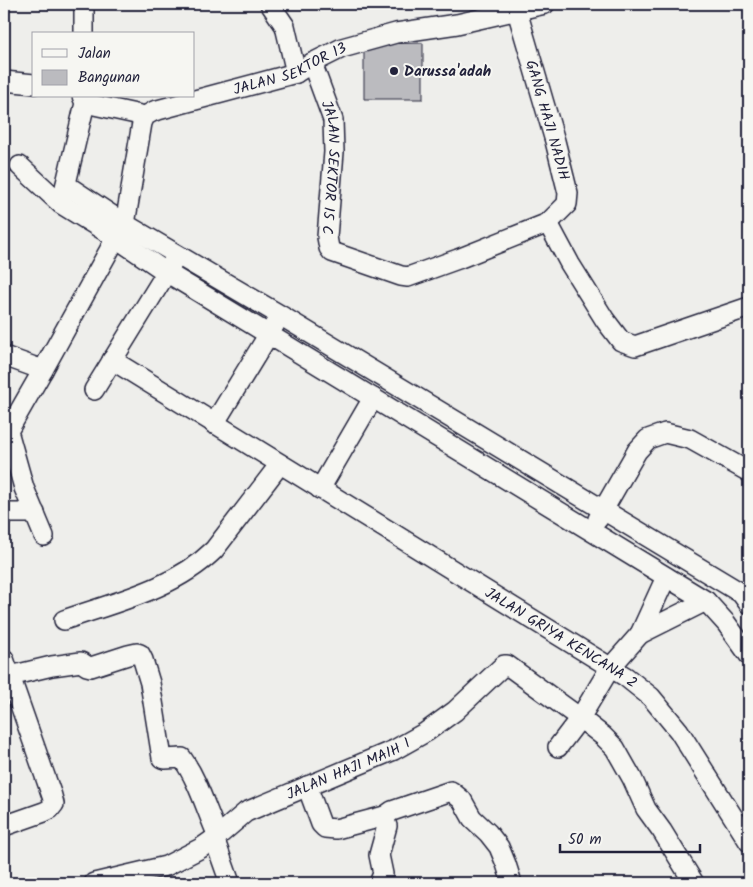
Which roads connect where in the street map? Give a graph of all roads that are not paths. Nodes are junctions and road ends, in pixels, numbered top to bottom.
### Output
1 (84, 4) edge
2 (270, 4) edge
3 (545, 4) edge
4 (516, 7) edge
5 (84, 32) edge
6 (312, 63) junction
7 (296, 73) junction
8 (4, 81) edge
9 (32, 84) edge
10 (84, 100) edge
11 (145, 116) junction
12 (20, 166) dead end
13 (66, 185) junction
14 (61, 204) junction
15 (548, 223) junction
16 (120, 231) junction
17 (178, 255) junction
18 (166, 272) junction
19 (749, 307) edge
20 (280, 315) junction
21 (269, 334) junction
22 (4, 356) edge
23 (112, 360) junction
24 (43, 370) junction
25 (94, 390) dead end
26 (373, 398) junction
27 (214, 424) junction
28 (6, 431) edge
29 (280, 464) junction
30 (749, 472) edge
31 (320, 489) junction
32 (604, 510) junction
33 (4, 513) edge
34 (35, 513) junction
35 (591, 531) junction
36 (44, 536) dead end
37 (666, 577) junction
38 (747, 594) edge
39 (706, 601) junction
40 (64, 620) dead end
41 (640, 634) junction
42 (749, 655) edge
43 (7, 668) edge
44 (610, 668) junction
45 (580, 718) junction
46 (558, 746) dead end
47 (306, 786) junction
48 (385, 816) junction
49 (4, 826) edge
50 (216, 837) junction
51 (749, 842) edge
52 (692, 882) edge
53 (94, 883) edge
54 (230, 883) edge
55 (380, 883) edge
56 (512, 883) edge

1 - 5 street
2 - 7 street
3 - 4 street, JALAN SEKTOR 13
4 - 6 street, JALAN SEKTOR 13
4 - 15 street, GANG HAJI NADIH
6 - 7 street, JALAN SEKTOR 13
6 - 15 street, JALAN SEKTOR 15 C
7 - 11 street, JALAN SEKTOR 13
8 - 9 street
10 - 11 street
10 - 13 street
11 - 16 street
12 - 14 street
13 - 14 street
13 - 16 street
14 - 16 street
15 - 19 street
16 - 17 street
16 - 18 street
16 - 24 street
17 - 18 street
17 - 20 street
18 - 21 street
18 - 23 street
20 - 21 street
20 - 32 street
21 - 26 street
21 - 27 street
22 - 24 street
23 - 25 street
23 - 27 street, JALAN GRIYA KENCANA 2
24 - 28 street
26 - 31 street
26 - 35 street
27 - 29 street, JALAN GRIYA KENCANA 2
28 - 34 street
29 - 31 street, JALAN GRIYA KENCANA 2
29 - 40 street
30 - 32 street
31 - 44 street, JALAN GRIYA KENCANA 2
32 - 35 street
32 - 38 street
33 - 34 street
34 - 36 street
35 - 37 street
37 - 39 street
37 - 41 street
39 - 41 street
39 - 42 street
41 - 44 street
43 - 49 street
43 - 50 street
44 - 45 street
44 - 51 street, JALAN GRIYA KENCANA 2
45 - 46 street
45 - 47 street, JALAN HAJI MAIH I
45 - 52 street
47 - 48 street
47 - 50 street, JALAN HAJI MAIH I
48 - 55 street
48 - 56 street
50 - 53 street, JALAN HAJI MAIH I
50 - 54 street

